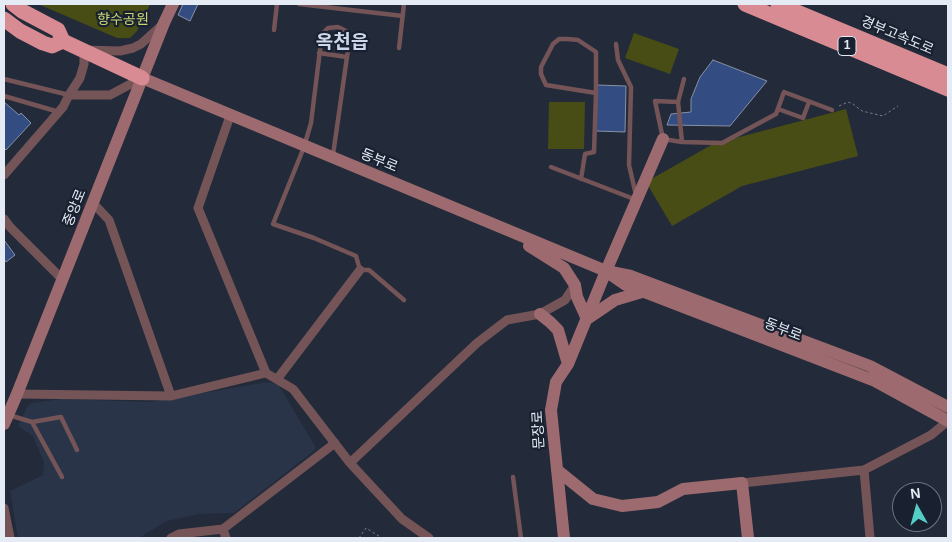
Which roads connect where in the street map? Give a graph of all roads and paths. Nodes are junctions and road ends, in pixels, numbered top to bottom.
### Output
1 (13, 4) edge
2 (173, 4) edge
3 (277, 4) edge
4 (299, 4) edge
5 (404, 4) edge
6 (745, 4) edge
7 (778, 4) edge
8 (403, 16) junction
9 (4, 19) edge
10 (164, 23) junction
11 (274, 30) dead end
12 (63, 41) junction
13 (616, 44) dead end
14 (398, 48) dead end
15 (84, 50) junction
16 (319, 52) junction
17 (347, 57) junction
18 (948, 75) edge
19 (142, 78) junction
20 (684, 79) dead end
21 (4, 80) edge
22 (948, 89) edge
23 (596, 93) junction
24 (69, 95) junction
25 (4, 96) edge
26 (678, 102) junction
27 (809, 102) junction
28 (898, 106) dead end
29 (778, 109) junction
30 (832, 110) joint
31 (59, 112) junction
32 (230, 116) junction
33 (663, 139) junction
34 (682, 142) junction
35 (304, 146) junction
36 (333, 158) junction
37 (551, 167) dead end
38 (4, 175) edge
39 (581, 179) junction
40 (638, 201) junction
41 (93, 203) junction
42 (4, 218) edge
43 (527, 238) junction
44 (360, 270) junction
45 (606, 271) junction
46 (63, 280) junction
47 (575, 285) junction
48 (642, 292) junction
49 (404, 300) dead end
50 (540, 314) junction
51 (587, 319) junction
52 (568, 364) junction
53 (266, 373) junction
54 (278, 378) junction
55 (18, 394) junction
56 (171, 396) junction
57 (948, 407) edge
58 (6, 419) edge
59 (948, 421) edge
60 (32, 422) junction
61 (335, 443) junction
62 (77, 450) dead end
63 (350, 463) junction
64 (557, 470) junction
65 (864, 470) junction
66 (513, 477) dead end
67 (62, 478) dead end
68 (742, 483) junction
69 (4, 508) edge
70 (225, 534) edge
71 (10, 538) edge
72 (172, 538) edge
73 (359, 538) edge
74 (382, 538) edge
75 (429, 538) edge
76 (521, 538) edge
77 (564, 538) edge
78 (748, 538) edge
79 (870, 538) edge

1 - 12 highway
2 - 10 street, 중앙로
3 - 11 lane
4 - 8 lane
5 - 8 lane
6 - 22 highway, 경부고속도로 / 1
7 - 18 highway, 경부고속도로 / 1
8 - 14 lane
9 - 12 highway
10 - 15 street
10 - 19 street, 중앙로
12 - 15 highway
13 - 40 lane
15 - 19 highway
15 - 24 street
16 - 17 lane
16 - 17 lane
16 - 35 lane
17 - 36 lane
19 - 24 street
19 - 32 street, 동부로
19 - 41 street, 중앙로
20 - 26 lane
21 - 24 lane
23 - 23 lane
23 - 39 lane
24 - 31 street
25 - 31 lane
26 - 33 lane
26 - 34 lane
27 - 29 lane
27 - 29 lane
27 - 30 lane
28 - 30 path
29 - 34 lane
31 - 38 street
32 - 35 street, 동부로
32 - 53 street
33 - 34 lane
33 - 40 street, 문장로
35 - 36 street, 동부로
35 - 44 lane
36 - 43 street, 동부로
37 - 39 lane
39 - 40 lane
40 - 45 street, 문장로
41 - 46 street, 중앙로
41 - 56 street
42 - 46 street
43 - 45 street, 동부로
43 - 47 street
44 - 49 lane
44 - 54 street
45 - 48 street, 동부로
45 - 51 street, 문장로
45 - 57 street, 동부로
46 - 55 street, 중앙로
47 - 50 street
47 - 51 street
48 - 51 street
48 - 59 street, 동부로
50 - 52 street
50 - 63 street
51 - 52 street, 문장로
52 - 64 street, 문장로
53 - 54 street
53 - 56 street
54 - 61 street
55 - 56 street
55 - 58 street, 중앙로
58 - 60 lane
59 - 65 street
60 - 62 lane
60 - 67 lane
61 - 63 street
61 - 70 street
63 - 75 street
64 - 68 street
64 - 77 street, 문장로
65 - 68 street
65 - 79 street
66 - 76 lane
68 - 78 street
69 - 71 street
70 - 72 street
73 - 74 path

